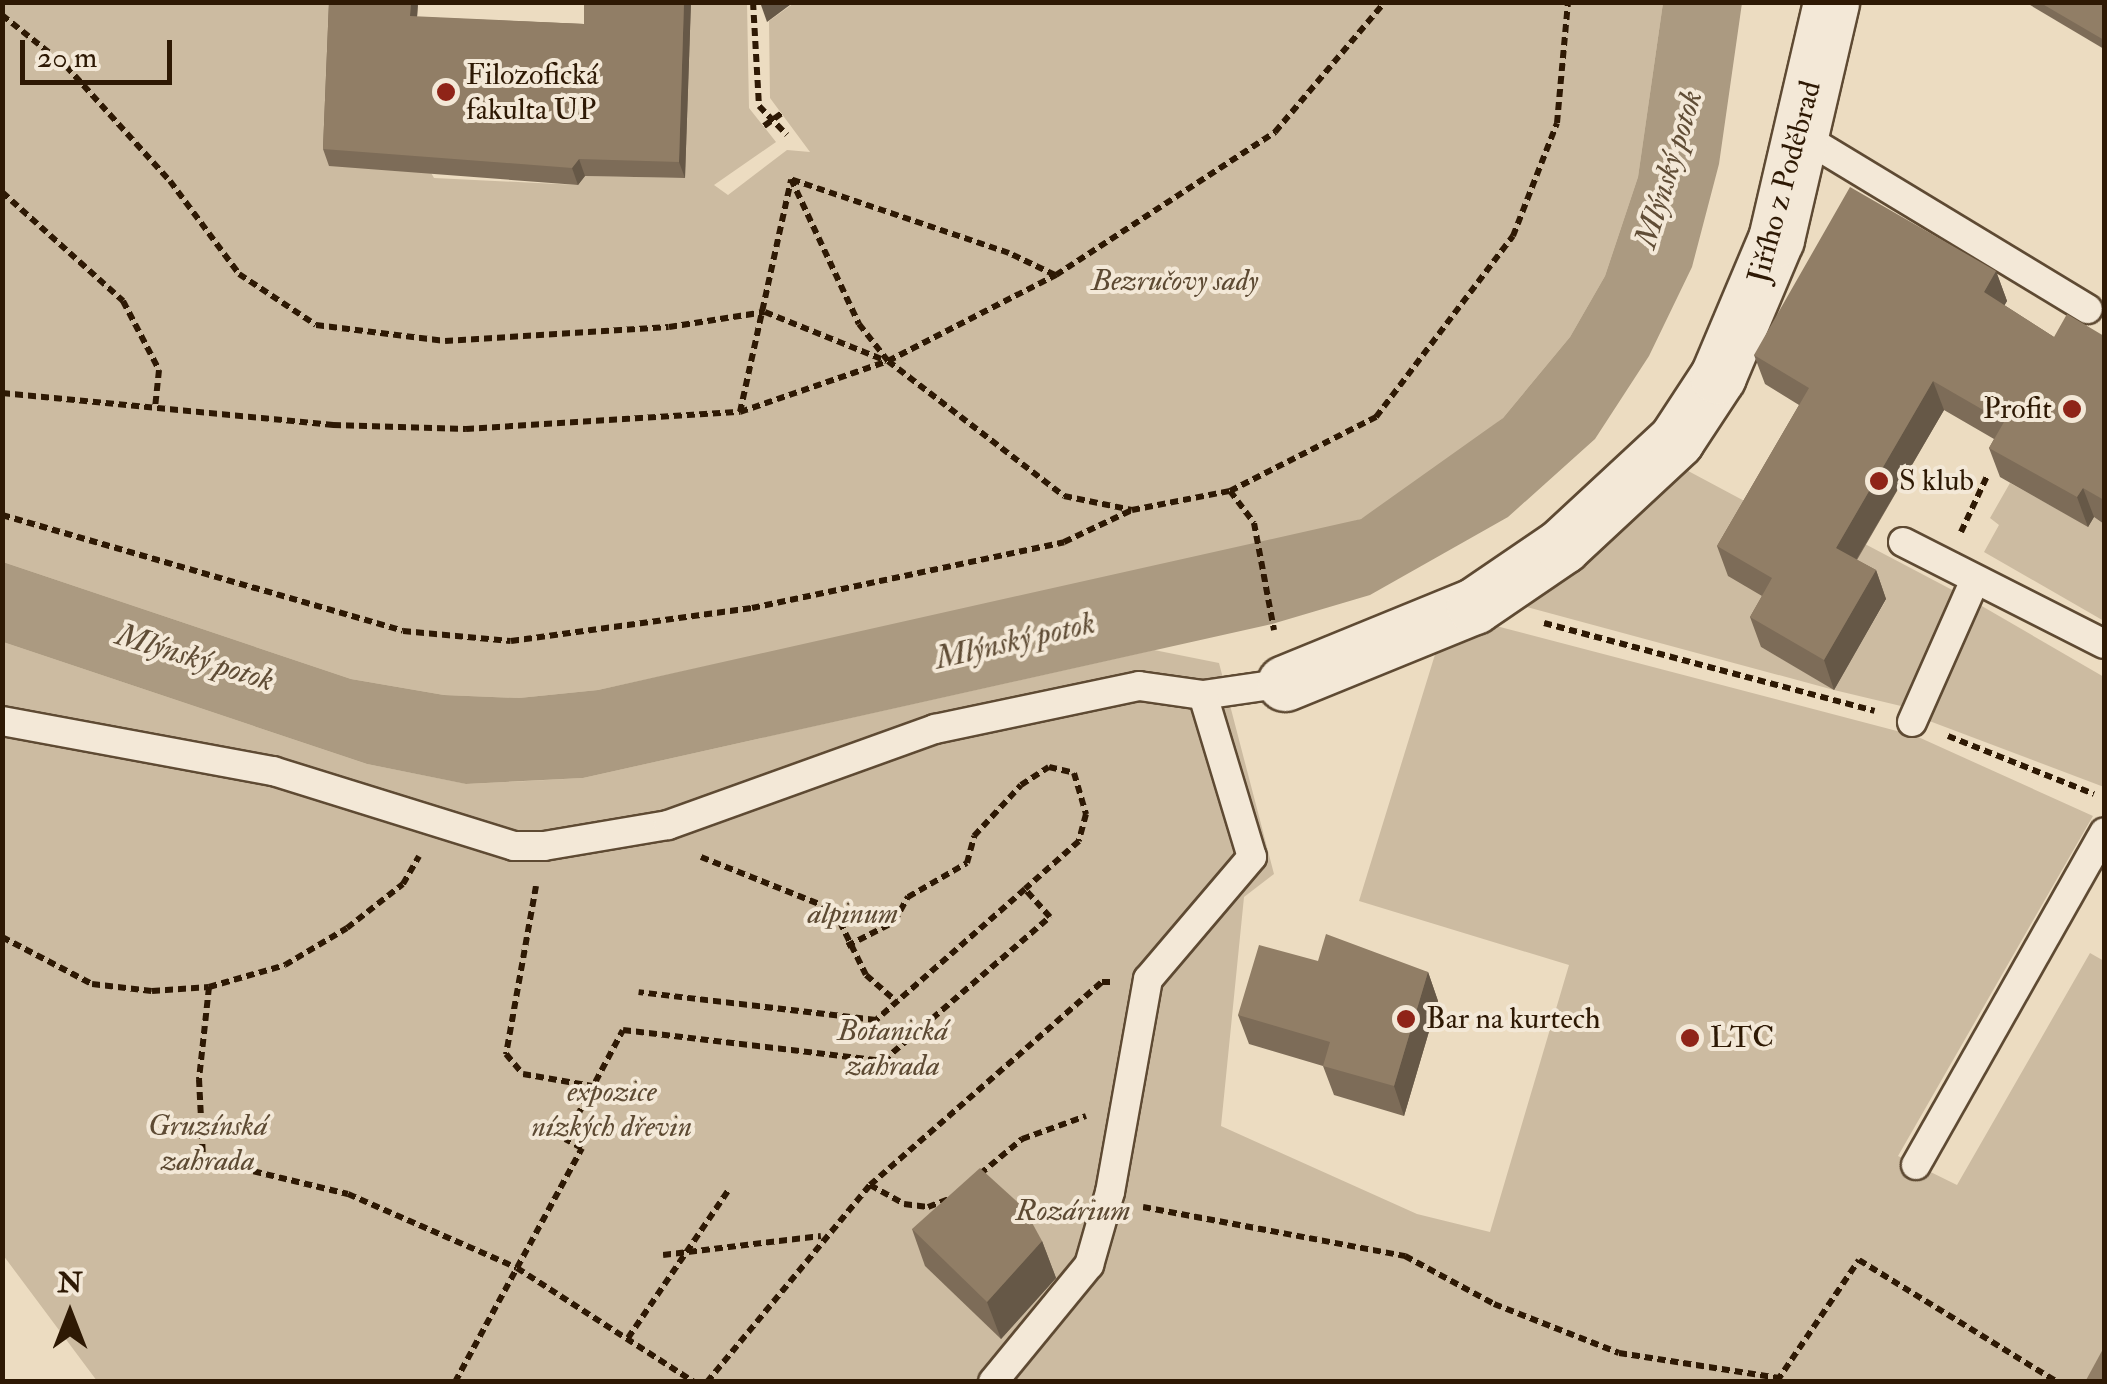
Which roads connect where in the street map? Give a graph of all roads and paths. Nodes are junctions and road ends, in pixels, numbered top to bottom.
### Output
1 (753, 2) edge
2 (1385, 2) edge
3 (1568, 2) edge
4 (1830, 2) edge
5 (2, 14) edge
6 (782, 113) dead end
7 (772, 120) junction
8 (764, 126) dead end
9 (787, 135) dead end
10 (1802, 136) junction
11 (791, 179) junction
12 (2, 192) edge
13 (1056, 275) junction
14 (2088, 309) dead end
15 (765, 312) junction
16 (888, 362) junction
17 (2, 392) edge
18 (156, 407) junction
19 (740, 412) junction
20 (1988, 474) edge
21 (1230, 491) junction
22 (1132, 510) junction
23 (2, 515) edge
24 (1903, 542) dead end
25 (1946, 565) junction
26 (1975, 580) junction
27 (1474, 606) junction
28 (2104, 644) edge
29 (1280, 662) junction
30 (1203, 696) junction
31 (2, 721) edge
32 (1912, 722) junction
33 (2104, 798) edge
34 (439, 822) junction
35 (668, 824) junction
36 (2104, 832) edge
37 (544, 846) junction
38 (1025, 889) junction
39 (2, 937) edge
40 (847, 946) junction
41 (1148, 979) junction
42 (209, 988) junction
43 (638, 992) dead end
44 (896, 1001) junction
45 (593, 1086) junction
46 (1126, 1101) junction
47 (1916, 1164) dead end
48 (870, 1185) junction
49 (728, 1191) dead end
50 (1110, 1192) junction
51 (822, 1236) junction
52 (687, 1252) junction
53 (663, 1255) dead end
54 (517, 1268) junction
55 (628, 1338) junction
56 (1778, 1380) edge
57 (455, 1382) edge
58 (694, 1382) edge
59 (707, 1382) edge
60 (994, 1382) edge
61 (2057, 1382) edge

1 - 7 path
2 - 13 path
3 - 21 path
4 - 10 street, Jiřího z Poděbrad
5 - 15 path
6 - 7 path
7 - 8 path
7 - 9 path
10 - 14 lane
10 - 27 street, Jiřího z Poděbrad
11 - 13 path
11 - 15 path
11 - 16 path
12 - 18 path
13 - 16 path
15 - 16 path
15 - 19 path
16 - 19 path
16 - 22 path
17 - 18 path
18 - 19 path
20 - 25 path
21 - 22 path
21 - 29 path
22 - 23 path
24 - 25 lane
25 - 26 lane
26 - 28 lane
26 - 32 lane
27 - 29 street, Jiřího z Poděbrad
27 - 32 path
29 - 30 lane
30 - 35 lane
30 - 41 lane
31 - 34 lane
32 - 33 path
34 - 37 lane
34 - 42 path
35 - 37 lane
35 - 40 path
36 - 47 lane
37 - 45 path
38 - 40 path
38 - 44 path
38 - 45 path
39 - 42 path
40 - 44 path
41 - 46 lane
41 - 48 path
42 - 54 path
43 - 44 path
45 - 54 path
46 - 48 path
46 - 50 lane
48 - 51 path
49 - 52 path
50 - 56 path
50 - 60 lane
51 - 52 path
51 - 59 path
52 - 53 path
52 - 55 path
54 - 55 path
54 - 57 path
55 - 58 path
56 - 61 path

